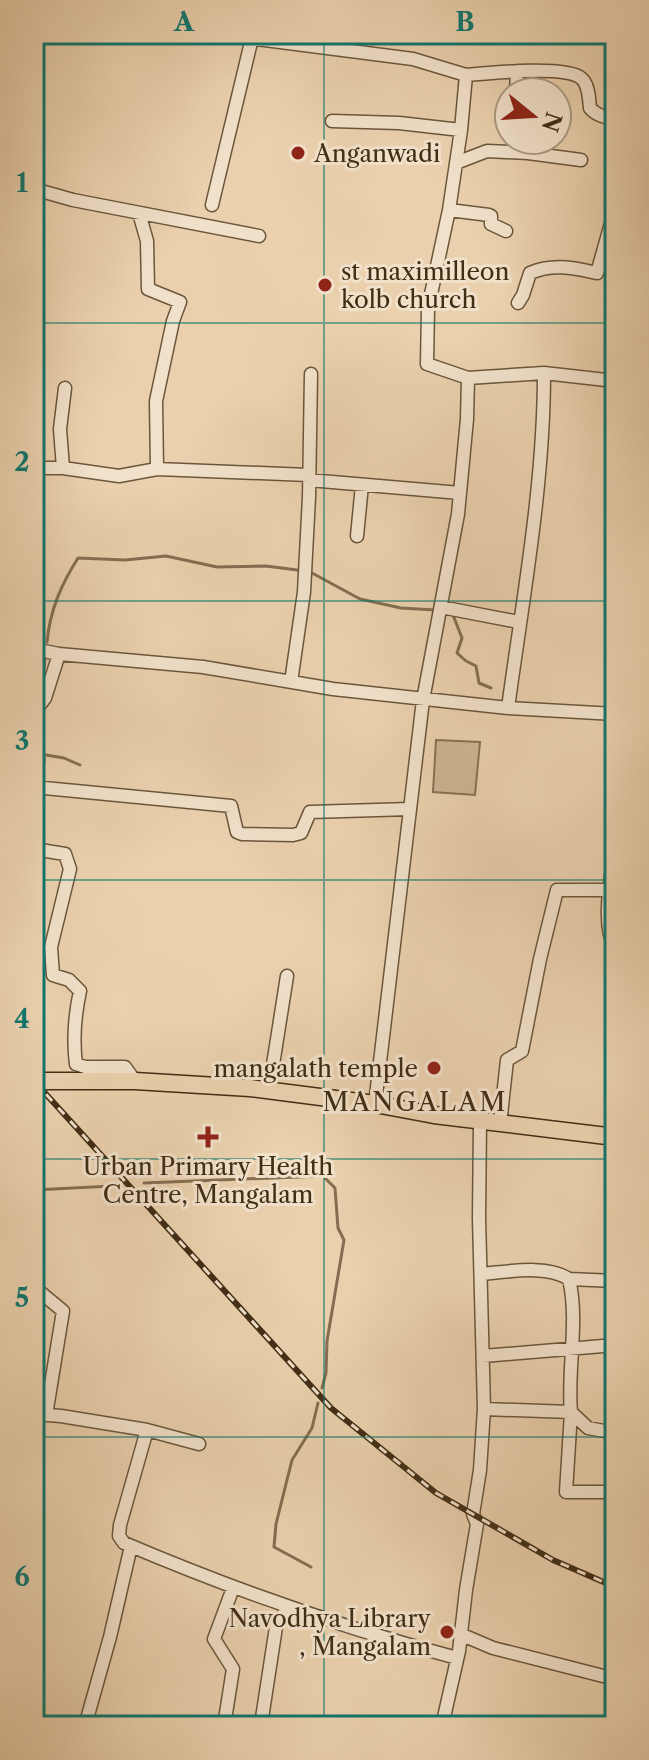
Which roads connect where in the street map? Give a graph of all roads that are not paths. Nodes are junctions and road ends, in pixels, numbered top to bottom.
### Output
1 (218, 34) edge
2 (252, 38) junction
3 (517, 71) junction
4 (466, 75) junction
5 (517, 76) edge
6 (615, 119) edge
7 (332, 121) dead end
8 (461, 130) junction
9 (493, 151) edge
10 (548, 156) edge
11 (581, 160) dead end
12 (456, 163) junction
13 (34, 189) edge
14 (212, 205) dead end
15 (615, 209) edge
16 (449, 210) junction
17 (139, 213) junction
18 (506, 231) dead end
19 (259, 236) dead end
20 (518, 303) dead end
21 (544, 373) junction
22 (311, 374) dead end
23 (468, 378) junction
24 (615, 381) edge
25 (65, 388) dead end
26 (34, 468) edge
27 (63, 468) junction
28 (157, 469) junction
29 (309, 477) junction
30 (362, 485) junction
31 (460, 493) junction
32 (357, 536) dead end
33 (441, 607) junction
34 (519, 622) junction
35 (34, 649) edge
36 (59, 654) junction
37 (291, 682) junction
38 (423, 700) junction
39 (508, 708) junction
40 (34, 712) edge
41 (615, 714) edge
42 (34, 730) edge
43 (34, 786) edge
44 (615, 802) edge
45 (410, 809) junction
46 (34, 849) edge
47 (612, 890) edge
48 (615, 948) edge
49 (287, 976) dead end
50 (34, 1081) edge
51 (135, 1081) junction
52 (269, 1090) junction
53 (375, 1104) junction
54 (480, 1121) junction
55 (500, 1124) junction
56 (615, 1137) edge
57 (481, 1274) junction
58 (569, 1279) junction
59 (615, 1281) edge
60 (34, 1287) edge
61 (615, 1345) edge
62 (572, 1349) junction
63 (483, 1356) junction
64 (484, 1409) junction
65 (571, 1412) junction
66 (40, 1415) edge
67 (147, 1430) junction
68 (615, 1433) edge
69 (199, 1444) dead end
70 (615, 1492) edge
71 (131, 1546) junction
72 (233, 1588) junction
73 (288, 1607) junction
74 (460, 1634) junction
75 (457, 1658) junction
76 (615, 1679) edge
77 (85, 1726) edge
78 (224, 1726) edge
79 (258, 1726) edge
80 (442, 1726) edge

1 - 2 street
2 - 4 street
2 - 14 street
3 - 4 street
3 - 5 street
3 - 6 street
4 - 8 street
7 - 8 street
8 - 12 street
9 - 12 street
10 - 11 street
12 - 16 street
13 - 17 street
15 - 20 street
16 - 18 street
16 - 23 street
17 - 19 street
17 - 28 street
21 - 23 street
21 - 24 street
21 - 34 street
22 - 29 street
23 - 31 street
25 - 27 street
26 - 27 street
27 - 28 street
28 - 29 street
29 - 30 street
29 - 37 street
30 - 31 street
30 - 32 street
31 - 33 street
33 - 34 street
33 - 38 street
34 - 39 street
35 - 36 street
36 - 37 street
36 - 40 street
37 - 38 street
38 - 39 street
38 - 45 street
39 - 41 street
42 - 43 street
43 - 45 street
44 - 47 street
45 - 53 street
46 - 51 street
47 - 48 street
47 - 55 street
49 - 52 street
50 - 51 main road
51 - 52 main road
52 - 53 main road
53 - 54 main road
54 - 55 main road
54 - 57 street
55 - 56 main road
57 - 58 street
57 - 63 street
58 - 59 street
58 - 62 street
60 - 66 street
61 - 62 street
62 - 63 street
62 - 65 street
63 - 64 street
64 - 65 street
64 - 74 street
65 - 68 street
65 - 70 street
66 - 67 street
67 - 69 street
67 - 71 street
71 - 72 street
71 - 77 street
72 - 73 street
72 - 78 street
73 - 75 street
73 - 79 street
74 - 75 street
74 - 76 street
75 - 80 street

